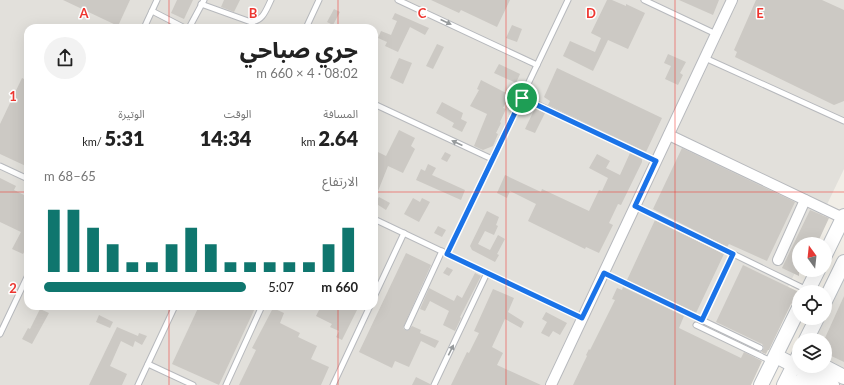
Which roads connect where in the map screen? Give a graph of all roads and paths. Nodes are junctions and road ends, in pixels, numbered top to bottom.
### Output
1 (157, 0) edge
2 (271, 0) edge
3 (319, 0) edge
4 (398, 0) edge
5 (568, 0) edge
6 (644, 0) edge
7 (732, 0) edge
8 (202, 2) edge
9 (152, 11) junction
10 (146, 24) edge
11 (178, 24) edge
12 (191, 24) edge
13 (308, 24) edge
14 (716, 34) junction
15 (705, 58) junction
16 (537, 65) junction
17 (522, 98) junction
18 (378, 106) edge
19 (844, 121) edge
20 (669, 135) junction
21 (492, 159) junction
22 (656, 161) junction
23 (0, 166) edge
24 (24, 177) edge
25 (806, 200) junction
26 (635, 206) junction
27 (844, 217) edge
28 (378, 221) edge
29 (404, 234) junction
30 (832, 241) edge
31 (445, 253) junction
32 (733, 254) junction
33 (778, 260) dead end
34 (844, 262) edge
35 (487, 273) junction
36 (604, 273) junction
37 (24, 283) edge
38 (795, 285) edge
39 (832, 287) edge
40 (378, 289) edge
41 (173, 310) edge
42 (260, 310) edge
43 (368, 310) edge
44 (582, 318) junction
45 (702, 320) junction
46 (792, 323) edge
47 (696, 325) dead end
48 (407, 327) dead end
49 (0, 334) edge
50 (760, 348) dead end
51 (777, 354) junction
52 (792, 357) edge
53 (148, 364) junction
54 (792, 368) edge
55 (817, 373) edge
56 (820, 373) edge
57 (825, 373) edge
58 (844, 376) edge
59 (138, 385) edge
60 (193, 385) edge
61 (226, 385) edge
62 (333, 385) edge
63 (434, 385) edge
64 (551, 385) edge
65 (762, 385) edge
66 (784, 385) edge
67 (792, 385) edge
68 (832, 385) edge

1 - 9 lane
2 - 8 lane
3 - 13 lane
4 -> 16 lane
5 - 16 lane
6 - 14 lane
7 - 14 street
8 - 12 lane
9 - 10 lane
9 - 11 lane
14 - 15 street
15 - 19 lane
15 - 20 street
16 - 17 lane
17 - 21 lane
17 - 22 lane
21 -> 18 lane
20 - 22 street
20 - 25 street
21 - 31 lane
22 - 26 street
23 - 24 lane
25 - 27 street
25 - 33 street
26 - 32 lane
26 - 36 street
27 - 30 main road
28 - 29 lane
29 - 31 lane
29 - 40 lane
31 - 35 lane
31 - 48 lane
32 - 38 lane
32 - 45 lane
34 - 39 main road
35 - 44 lane
63 -> 35 lane
36 - 44 street
36 - 45 lane
37 - 49 lane
41 - 53 lane
42 - 61 lane
43 - 62 lane
44 - 64 street
45 - 50 lane
46 - 51 main road
47 - 51 lane
51 - 52 main road
51 - 65 main road
53 - 59 lane
53 - 60 lane
54 - 66 main road
55 - 67 main road
56 - 68 main road
57 - 58 main road

